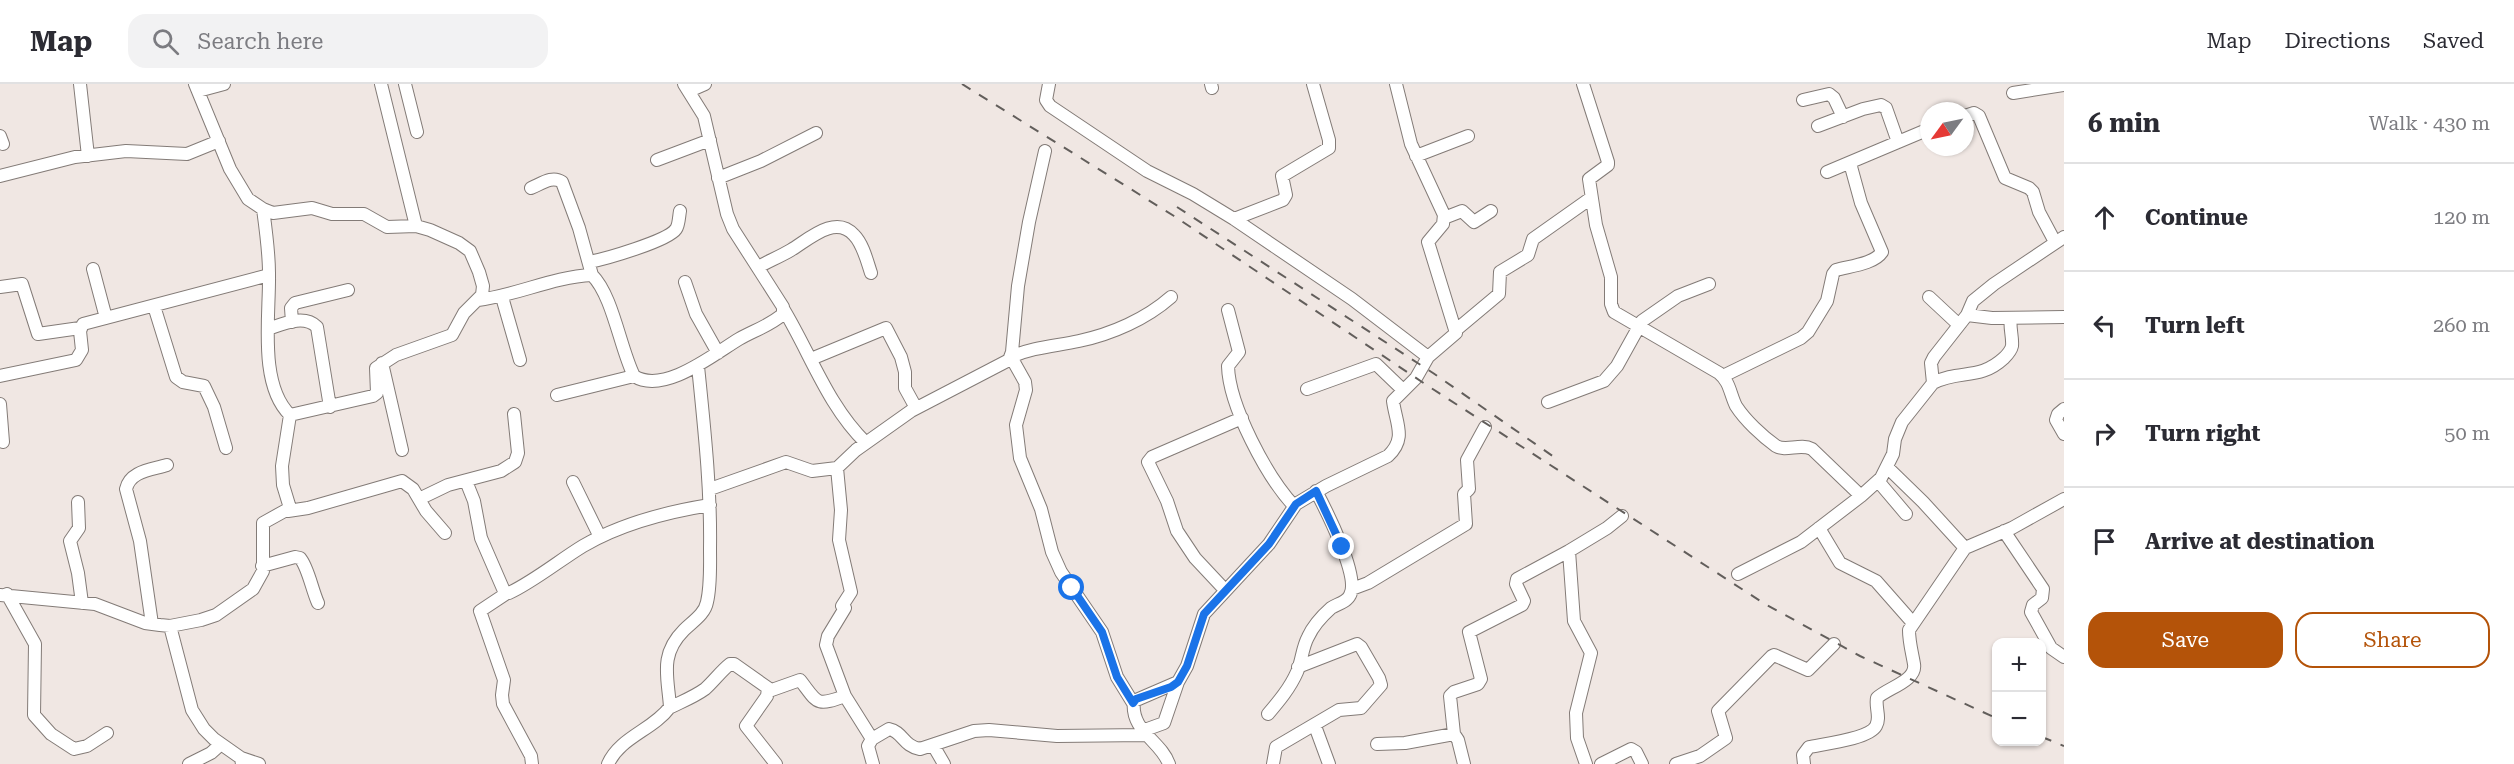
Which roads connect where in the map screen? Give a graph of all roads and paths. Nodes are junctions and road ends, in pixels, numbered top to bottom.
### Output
1 (80, 84) edge
2 (224, 84) edge
3 (381, 84) edge
4 (405, 84) edge
5 (705, 84) edge
6 (1049, 84) edge
7 (1313, 84) edge
8 (1396, 84) edge
9 (1583, 84) edge
10 (2064, 85) edge
11 (197, 88) edge
12 (687, 88) edge
13 (2013, 93) dead end
14 (1803, 100) dead end
15 (1974, 113) edge
16 (1843, 117) junction
17 (1818, 126) dead end
18 (417, 132) dead end
19 (816, 132) dead end
20 (1920, 133) edge
21 (1468, 136) dead end
22 (710, 140) junction
23 (219, 141) junction
24 (1898, 142) junction
25 (1045, 151) dead end
26 (88, 156) junction
27 (1416, 156) junction
28 (657, 160) dead end
29 (1850, 163) junction
30 (1827, 172) dead end
31 (0, 176) edge
32 (718, 178) junction
33 (531, 188) dead end
34 (1591, 198) junction
35 (263, 209) junction
36 (680, 211) dead end
37 (1491, 211) dead end
38 (1444, 218) junction
39 (1234, 219) junction
40 (416, 226) junction
41 (2060, 240) edge
42 (589, 262) junction
43 (758, 267) junction
44 (93, 268) dead end
45 (871, 273) dead end
46 (269, 275) junction
47 (592, 275) junction
48 (685, 282) dead end
49 (1709, 284) dead end
50 (1, 285) edge
51 (348, 290) dead end
52 (501, 297) junction
53 (1171, 297) dead end
54 (1929, 297) dead end
55 (478, 300) junction
56 (154, 306) junction
57 (784, 310) junction
58 (1228, 310) dead end
59 (1967, 315) junction
60 (2064, 317) edge
61 (106, 318) junction
62 (2011, 318) junction
63 (292, 322) junction
64 (1959, 325) junction
65 (1637, 326) junction
66 (80, 328) junction
67 (268, 328) junction
68 (1456, 330) junction
69 (718, 353) junction
70 (1011, 357) junction
71 (1428, 357) junction
72 (811, 359) junction
73 (520, 360) dead end
74 (382, 363) junction
75 (698, 366) junction
76 (0, 376) edge
77 (634, 376) junction
78 (1723, 376) junction
79 (1933, 383) junction
80 (1307, 389) dead end
81 (1403, 390) junction
82 (557, 395) dead end
83 (1548, 402) dead end
84 (0, 404) edge
85 (330, 407) junction
86 (915, 408) junction
87 (2064, 409) edge
88 (514, 414) dead end
89 (290, 416) junction
90 (1242, 418) junction
91 (1485, 427) dead end
92 (2064, 434) edge
93 (3, 442) dead end
94 (866, 443) junction
95 (226, 448) dead end
96 (402, 450) dead end
97 (167, 465) dead end
98 (1887, 467) junction
99 (837, 468) junction
100 (466, 481) junction
101 (1878, 481) junction
102 (573, 482) dead end
103 (710, 489) junction
104 (1316, 491) junction
105 (1861, 496) junction
106 (419, 499) junction
107 (1288, 499) junction
108 (2064, 499) edge
109 (78, 502) dead end
110 (710, 505) junction
111 (288, 511) junction
112 (1906, 514) dead end
113 (1622, 516) dead end
114 (1819, 528) junction
115 (2004, 531) junction
116 (445, 533) dead end
117 (600, 537) junction
118 (1965, 548) junction
119 (1569, 551) junction
120 (262, 566) junction
121 (1738, 574) dead end
122 (1221, 586) junction
123 (1352, 590) junction
124 (507, 593) junction
125 (4, 595) edge
126 (82, 603) junction
127 (318, 603) dead end
128 (1913, 623) junction
129 (152, 624) junction
130 (170, 626) junction
131 (1834, 645) dead end
132 (2064, 657) edge
133 (1298, 667) junction
134 (1178, 682) junction
135 (767, 688) junction
136 (844, 696) junction
137 (1133, 703) junction
138 (669, 708) junction
139 (1268, 714) dead end
140 (1315, 726) junction
141 (107, 733) dead end
142 (1143, 733) junction
143 (1454, 734) junction
144 (872, 739) junction
145 (221, 744) junction
146 (1377, 744) dead end
147 (933, 745) junction
148 (1702, 760) edge
149 (241, 761) edge
150 (189, 764) edge
151 (258, 764) edge
152 (532, 764) edge
153 (608, 764) edge
154 (776, 764) edge
155 (873, 764) edge
156 (944, 764) edge
157 (1169, 764) edge
158 (1273, 764) edge
159 (1329, 764) edge
160 (1464, 764) edge
161 (1586, 764) edge
162 (1601, 764) edge
163 (1642, 764) edge
164 (1676, 764) edge
165 (1804, 764) edge

1 - 26 street
2 - 11 street
3 - 40 street
4 - 18 street
5 - 12 street
6 - 39 street
7 - 39 street
8 - 27 street
9 - 34 street
10 - 13 street
11 - 23 street
12 - 22 street
14 - 16 street
15 - 41 street
16 - 17 street
16 - 24 street
19 - 32 street
20 - 24 street
21 - 27 street
22 - 28 street
22 - 32 street
23 - 26 street
23 - 35 street
24 - 29 street
25 - 70 street
26 - 31 street
27 - 38 street
29 - 30 street
29 - 78 street
32 - 43 street
33 - 42 street
34 - 65 street
34 - 68 street
35 - 40 street
35 - 46 street
36 - 42 street
37 - 38 street
38 - 68 street
39 - 71 street
40 - 55 street
41 - 59 street
42 - 47 street
43 - 45 street
43 - 57 street
44 - 61 street
46 - 56 street
46 - 67 street
47 - 52 street
47 - 77 street
48 - 69 street
49 - 65 street
50 - 66 street
51 - 63 street
52 - 55 street
52 - 73 street
53 - 70 street
54 - 64 street
55 - 74 street
56 - 61 street
56 - 95 street
57 - 69 street
57 - 72 street
58 - 90 street
59 - 62 street
59 - 64 street
60 - 62 street
61 - 66 street
62 - 79 street
63 - 67 street
63 - 85 street
64 - 79 street
65 - 78 street
65 - 83 street
66 - 76 street
67 - 89 street
68 - 71 street
69 - 75 street
70 - 86 street
70 - 137 street
71 - 81 street
72 - 86 street
72 - 94 street
74 - 85 street
74 - 96 street
75 - 77 street
75 - 103 street
77 - 82 street
78 - 105 street
79 - 98 street
80 - 81 street
81 - 104 street
84 - 93 street
85 - 89 street
86 - 94 street
87 - 92 street
88 - 100 street
89 - 111 street
90 - 107 street
90 - 122 street
91 - 123 street
94 - 99 street
97 - 129 street
98 - 101 street
98 - 118 street
99 - 103 street
99 - 136 street
100 - 106 street
100 - 124 street
101 - 105 street
101 - 112 street
102 - 117 street
103 - 110 street
104 - 107 street
104 - 123 street
105 - 114 street
106 - 111 street
106 - 116 street
107 - 122 street
108 - 115 street
109 - 126 street
110 - 117 street
110 - 138 street
111 - 120 street
113 - 119 street
114 - 121 street
114 - 128 street
115 - 118 street
115 - 132 street
117 - 124 street
118 - 128 street
119 - 143 street
119 - 161 street
120 - 127 street
120 - 130 street
122 - 134 street
123 - 133 street
124 - 152 street
125 - 126 street
125 - 141 street
126 - 129 street
128 - 165 street
129 - 130 street
130 - 145 street
131 - 148 street
133 - 139 street
133 - 140 street
134 - 137 street
134 - 142 street
135 - 136 street
135 - 138 street
135 - 154 street
136 - 144 street
137 - 142 street
138 - 153 street
140 - 158 street
140 - 159 street
142 - 147 street
142 - 157 street
143 - 146 street
143 - 160 street
144 - 147 street
144 - 155 street
145 - 149 street
145 - 150 street
147 - 156 street
148 - 164 street
149 - 151 street
162 - 163 street

